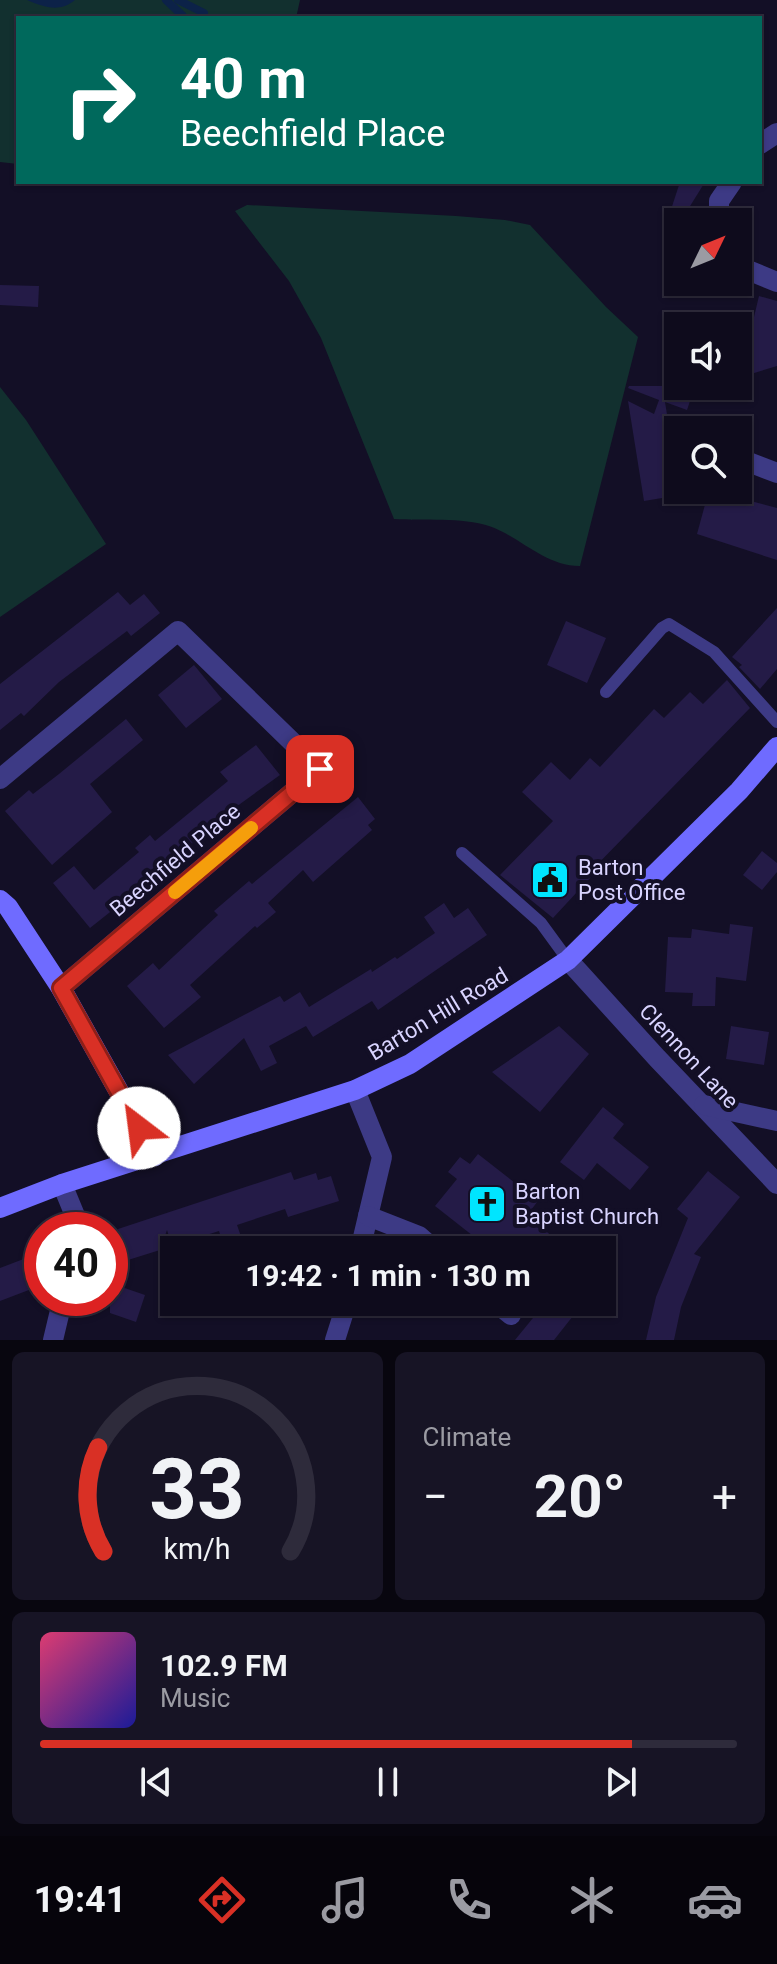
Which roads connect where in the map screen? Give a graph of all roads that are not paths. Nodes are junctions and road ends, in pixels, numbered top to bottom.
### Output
1 (731, 184) edge
2 (719, 208) edge
3 (752, 272) edge
4 (777, 282) edge
5 (752, 463) edge
6 (777, 473) edge
7 (606, 692) dead end
8 (777, 722) edge
9 (777, 747) edge
10 (0, 779) edge
11 (462, 853) dead end
12 (0, 900) edge
13 (568, 960) junction
14 (61, 988) junction
15 (355, 1090) junction
16 (704, 1105) junction
17 (777, 1121) edge
18 (155, 1156) junction
19 (62, 1184) junction
20 (777, 1184) edge
21 (0, 1208) edge
22 (74, 1212) edge
23 (368, 1216) junction
24 (363, 1236) edge
25 (419, 1236) edge
26 (59, 1316) edge
27 (343, 1316) edge
28 (53, 1340) edge
29 (335, 1340) edge

1 - 2 street
3 - 4 street
5 - 6 street
7 - 8 lane
9 - 13 street, Barton Hill Road
10 - 14 street, Beechfield Place
11 - 13 lane
12 - 14 street
13 - 15 street, Barton Hill Road
13 - 16 street, Clennon Lane
14 - 18 street
15 - 18 street, Barton Hill Road
15 - 23 street
16 - 17 street
16 - 20 street, Clennon Lane
18 - 19 street, Barton Hill Road
19 - 21 street, Barton Hill Road
19 - 22 street
23 - 24 street
23 - 25 street
26 - 28 street
27 - 29 street

